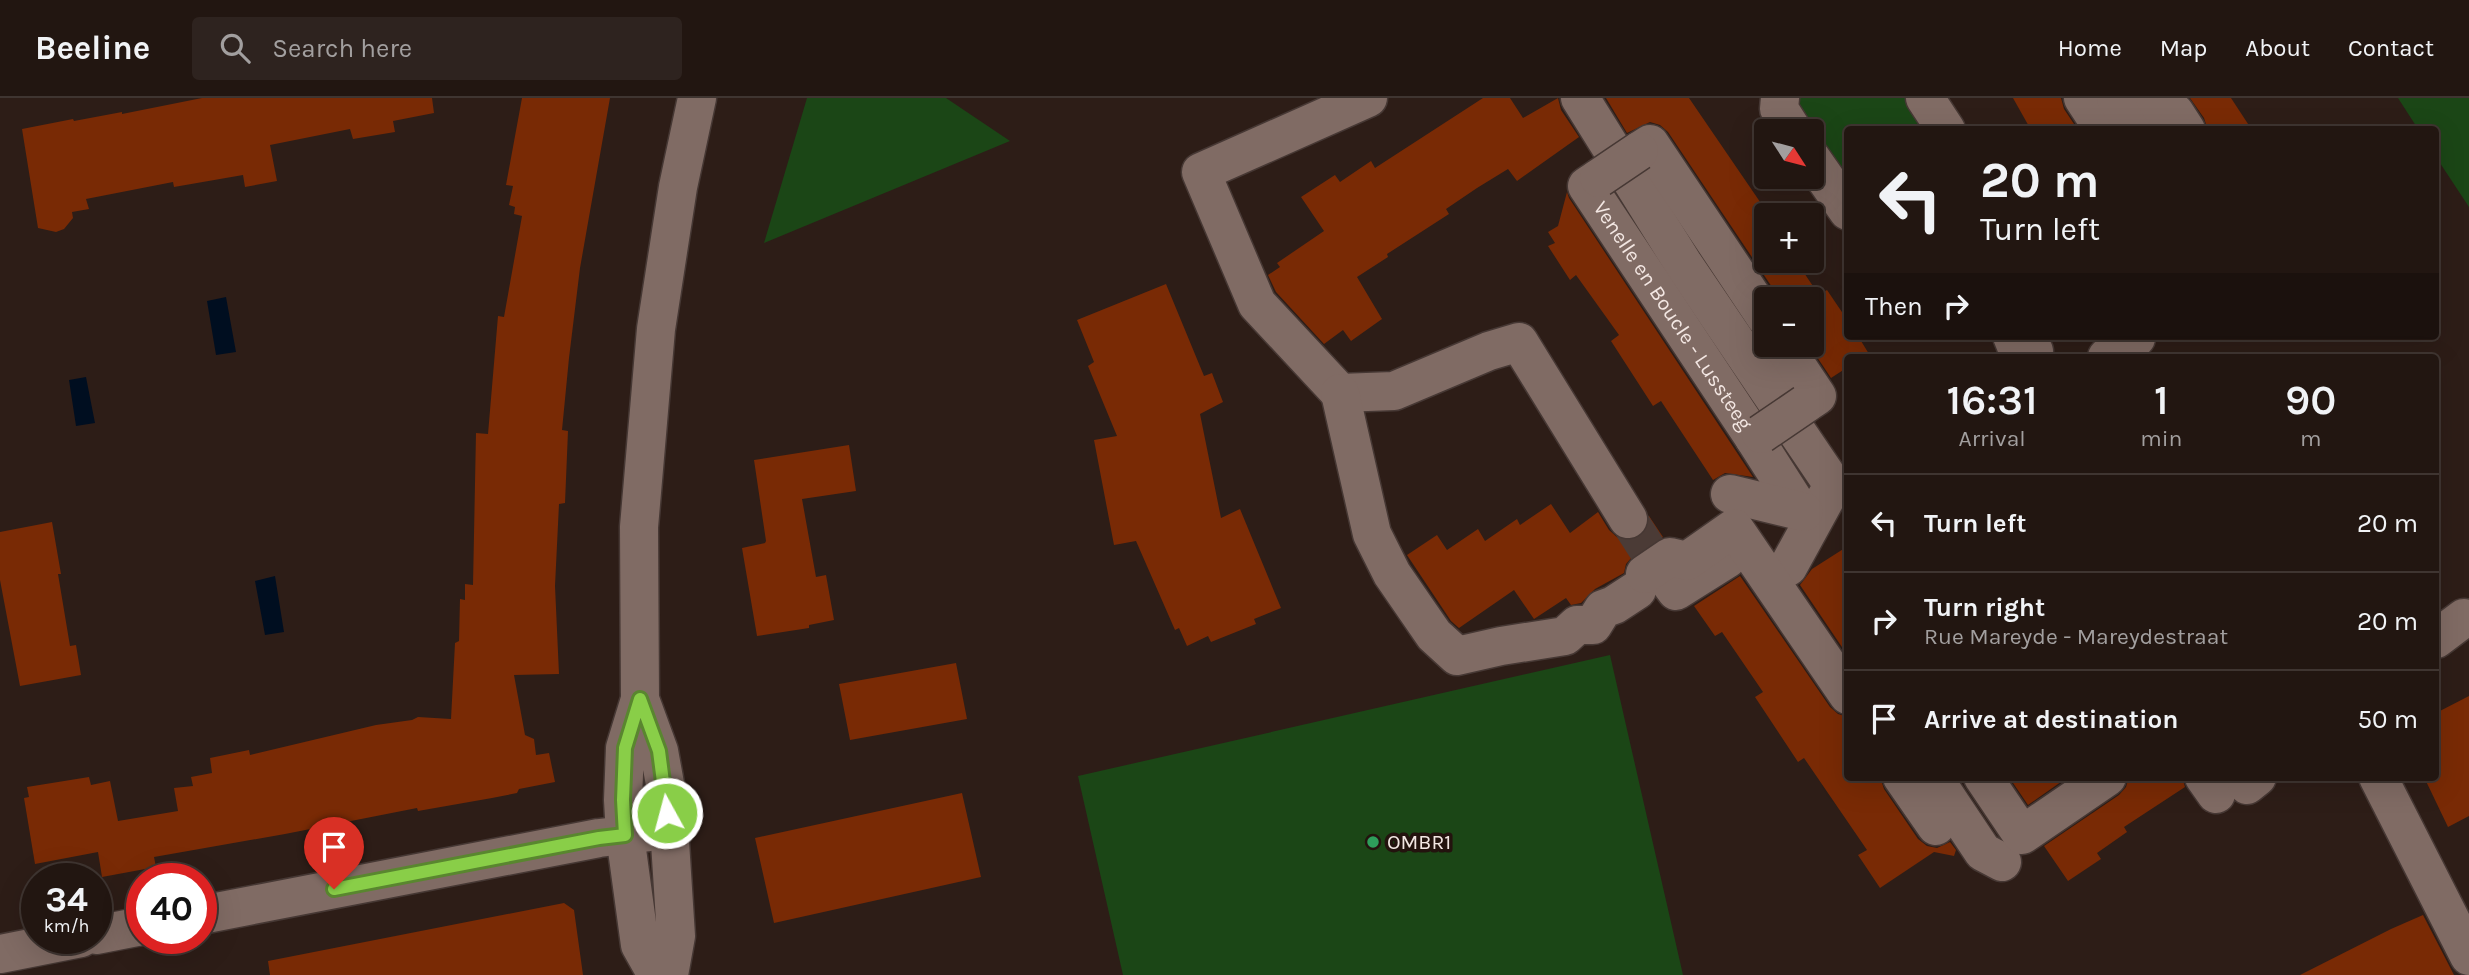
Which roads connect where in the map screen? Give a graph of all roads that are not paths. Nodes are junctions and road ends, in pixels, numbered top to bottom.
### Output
1 (697, 98) edge
2 (1368, 98) edge
3 (1580, 98) edge
4 (1780, 98) edge
5 (1925, 98) edge
6 (2083, 98) edge
7 (2116, 98) edge
8 (1785, 119) edge
9 (2156, 120) edge
10 (1943, 126) edge
11 (2101, 126) edge
12 (1824, 177) edge
13 (1844, 205) edge
14 (1754, 300) edge
15 (1791, 357) edge
16 (1340, 393) junction
17 (1796, 417) junction
18 (1763, 513) junction
19 (1628, 519) tunnel mouth
20 (1788, 567) junction
21 (1844, 648) edge
22 (1844, 687) edge
23 (640, 699) junction
24 (1906, 781) edge
25 (1936, 781) edge
26 (1986, 781) edge
27 (2101, 781) edge
28 (2380, 781) edge
29 (668, 830) junction
30 (625, 835) junction
31 (1946, 839) dead end
32 (2002, 862) dead end
33 (217, 912) edge
34 (21, 949) edge
35 (0, 953) edge
36 (2469, 956) edge
37 (657, 975) edge
38 (669, 975) edge

1 - 23 street
2 - 16 street
3 - 17 street
4 - 8 street
5 - 10 street
6 - 11 street
7 - 9 street
12 - 13 street
14 - 17 street, Venelle en Boucle - Lussteeg, bridge
15 - 17 street
16 - 18 street
16 - 19 street
17 - 18 street, Venelle en Boucle - Lussteeg
17 - 20 street
18 - 20 street
18 - 22 street, Venelle en Boucle - Lussteeg
20 - 21 street
23 - 29 street
23 - 30 street
24 - 31 street
25 - 32 street
26 - 27 street
28 - 36 street
29 - 30 street
29 - 38 street
30 - 33 street
30 - 37 street
34 - 35 street

